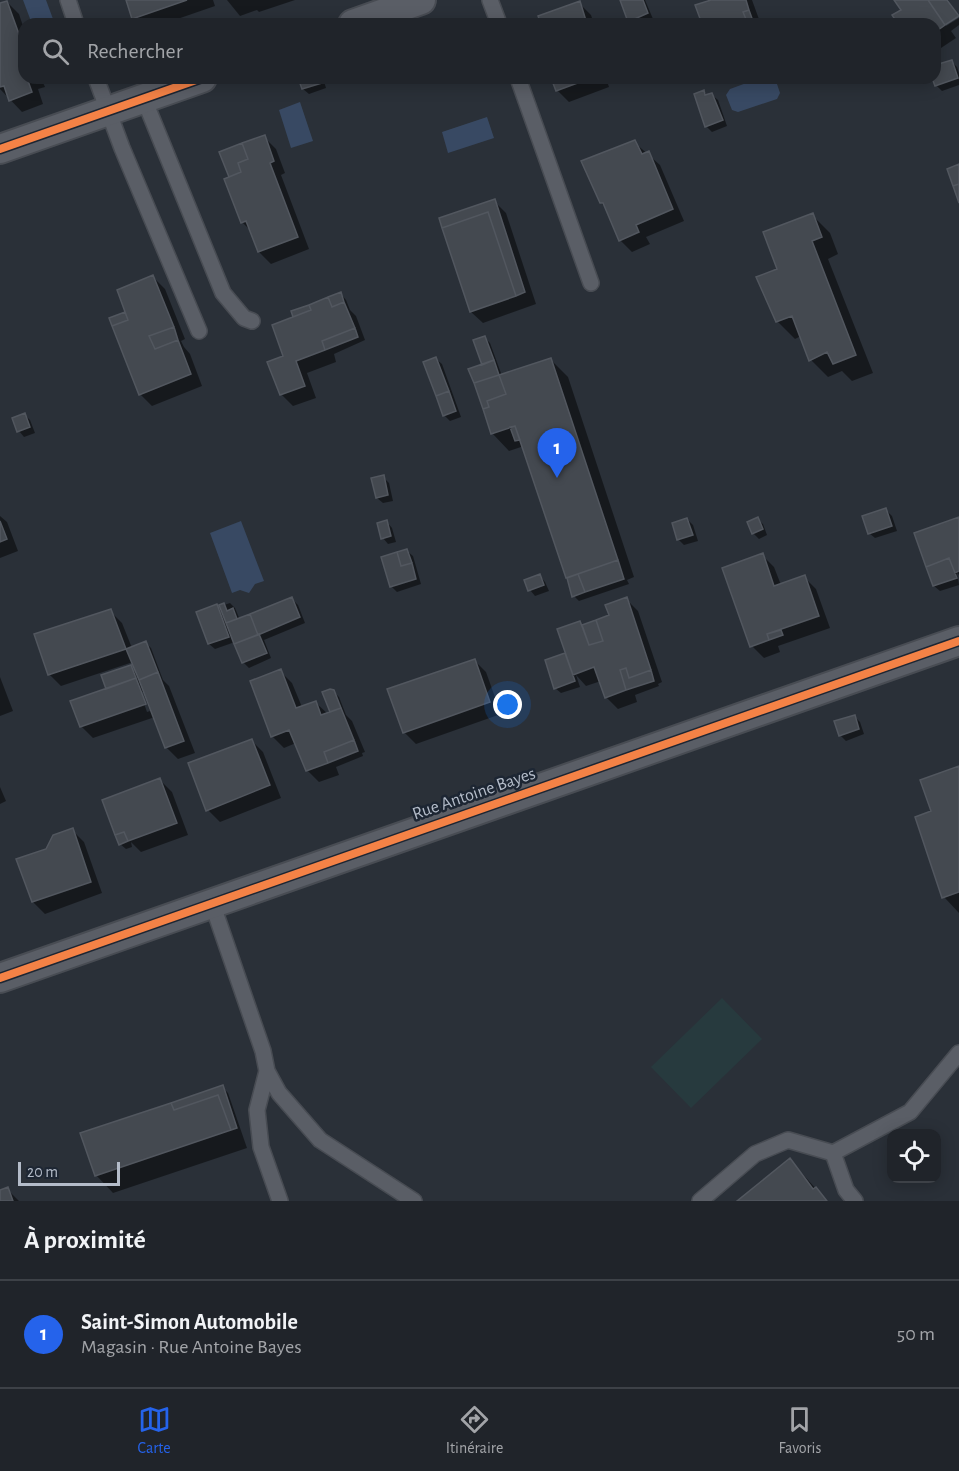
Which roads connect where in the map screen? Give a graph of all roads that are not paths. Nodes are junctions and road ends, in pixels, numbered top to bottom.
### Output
1 (68, 0) edge
2 (421, 0) edge
3 (490, 0) edge
4 (74, 18) edge
5 (370, 18) edge
6 (497, 18) edge
7 (98, 84) edge
8 (185, 84) edge
9 (520, 84) edge
10 (144, 99) junction
11 (108, 111) junction
12 (0, 149) edge
13 (591, 283) dead end
14 (252, 321) dead end
15 (199, 331) dead end
16 (959, 641) edge
17 (212, 903) junction
18 (0, 978) edge
19 (959, 1053) edge
20 (267, 1071) junction
21 (833, 1153) junction
22 (280, 1201) edge
23 (414, 1201) edge
24 (700, 1201) edge
25 (855, 1201) edge

1 - 4 lane
2 - 5 street
3 - 6 lane
7 - 11 lane
8 - 10 street
9 - 13 lane
10 - 11 street
10 - 14 lane
11 - 12 street
11 - 15 lane
16 - 17 street, Rue Antoine Bayes
17 - 18 street, Rue Antoine Bayes
17 - 20 lane
19 - 21 lane
20 - 22 lane
20 - 23 lane
21 - 24 lane
21 - 25 lane

